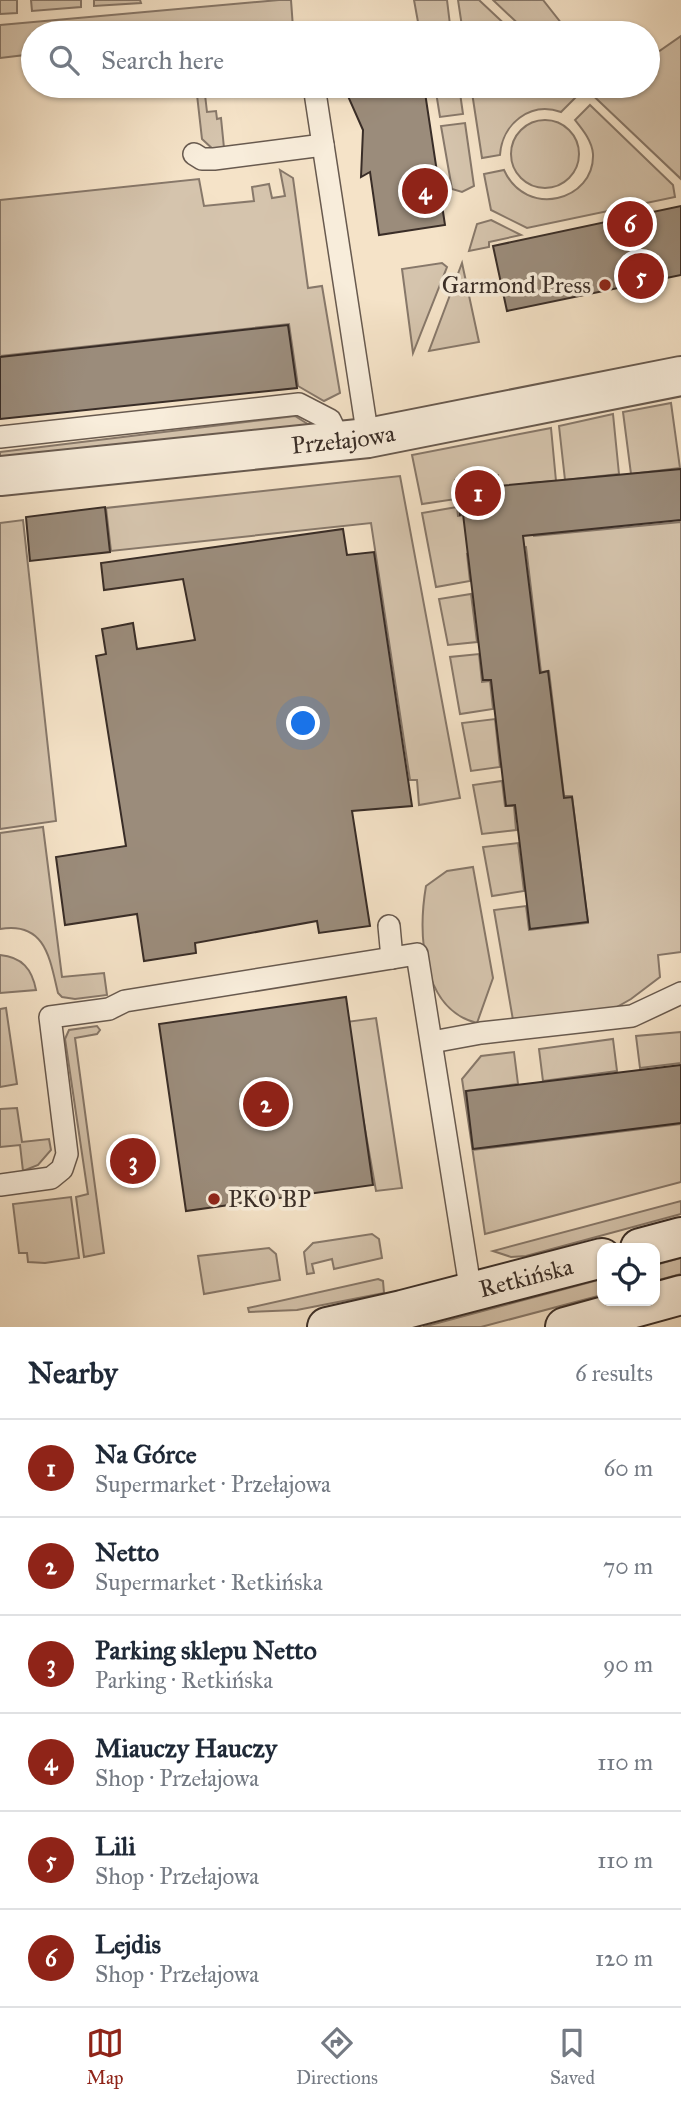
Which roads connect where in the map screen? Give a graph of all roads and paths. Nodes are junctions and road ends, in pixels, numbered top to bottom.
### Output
1 (316, 98) edge
2 (323, 145) junction
3 (194, 154) dead end
4 (681, 376) edge
5 (0, 437) edge
6 (354, 440) junction
7 (0, 476) edge
8 (388, 926) dead end
9 (392, 958) junction
10 (681, 993) edge
11 (432, 1042) junction
12 (0, 1185) edge
13 (681, 1237) edge
14 (659, 1243) edge
15 (597, 1259) edge
16 (471, 1293) junction
17 (681, 1295) edge
18 (327, 1327) edge
19 (565, 1327) edge

1 - 2 lane
2 - 3 lane
2 - 6 lane
4 - 6 street, Przełajowa
5 - 6 lane
6 - 7 street, Przełajowa
8 - 9 lane
9 - 11 lane
9 - 12 lane
10 - 11 lane
11 - 16 lane
13 - 14 street
15 - 16 street, Retkińska
16 - 18 street, Retkińska
17 - 19 street

